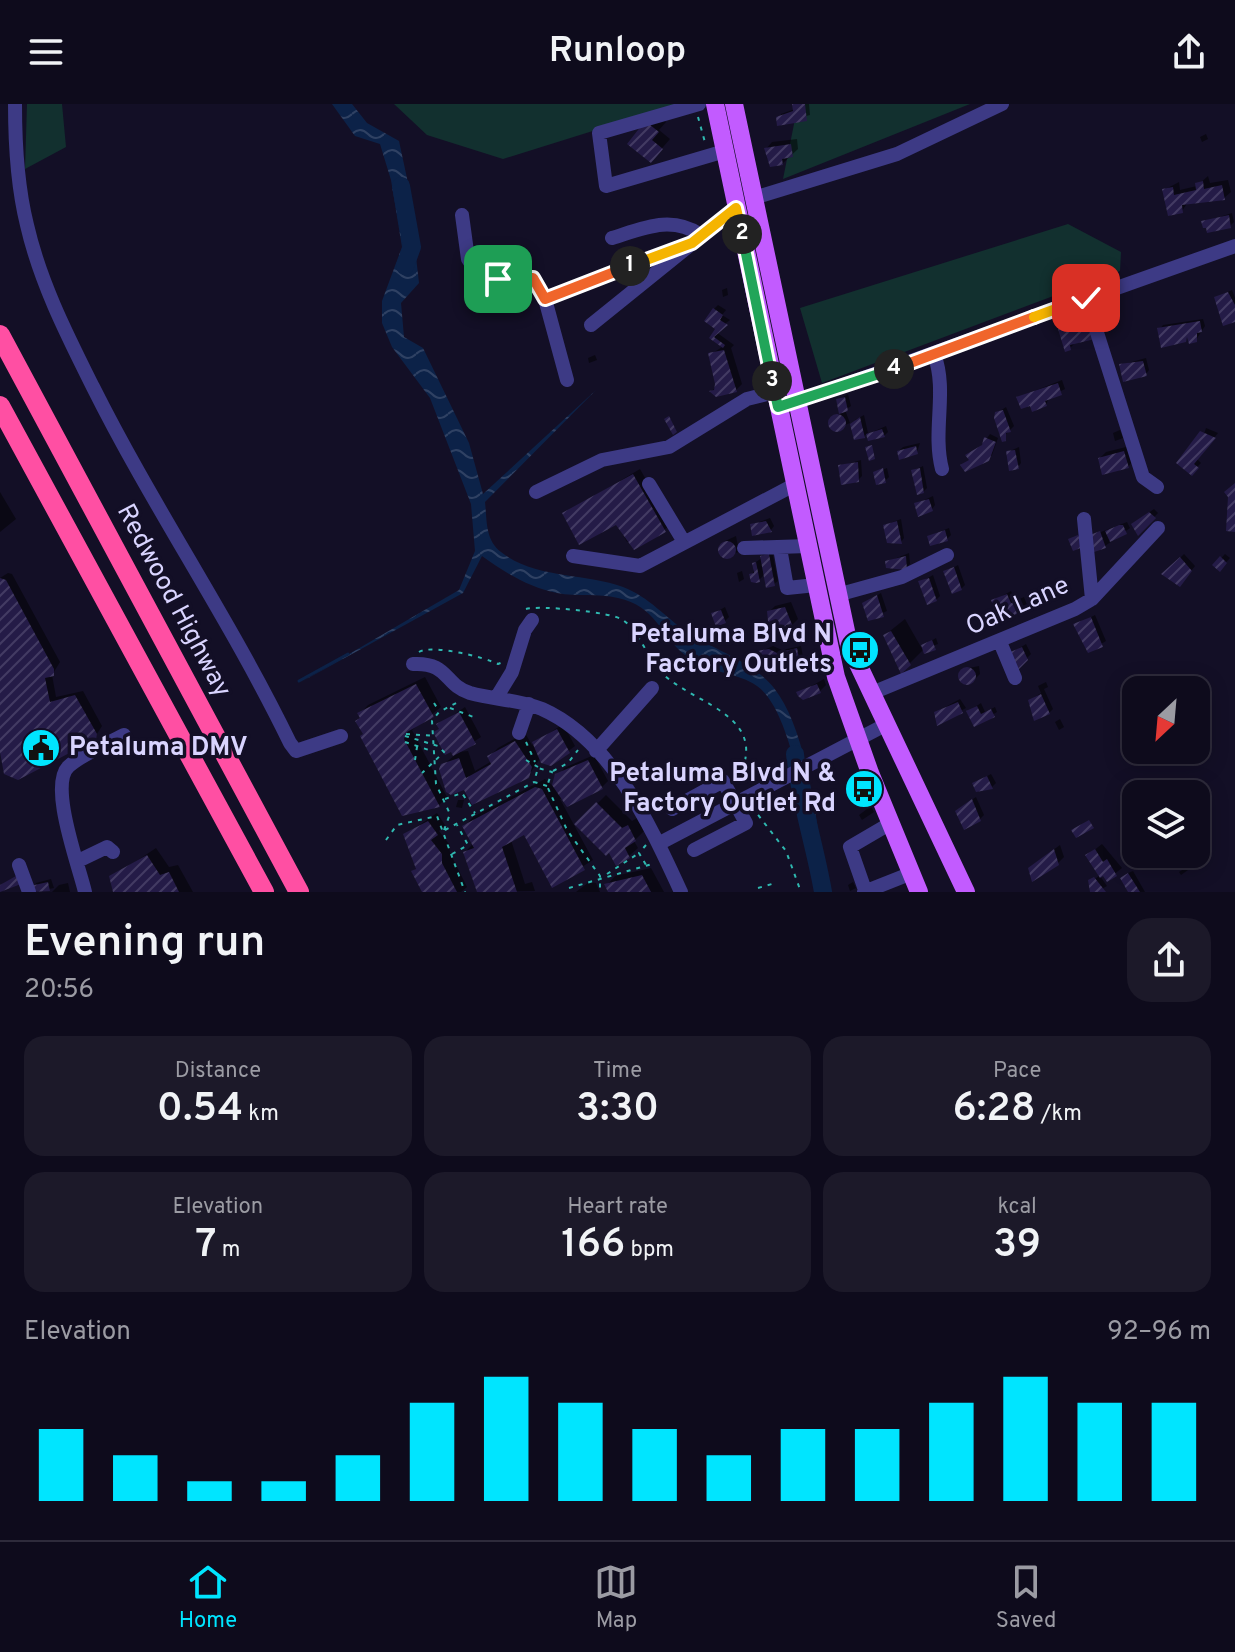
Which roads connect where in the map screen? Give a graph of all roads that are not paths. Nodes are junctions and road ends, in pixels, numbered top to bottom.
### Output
1 (15, 104) edge
2 (698, 104) edge
3 (715, 104) edge
4 (734, 104) edge
5 (1002, 104) edge
6 (716, 154) junction
7 (757, 197) junction
8 (736, 208) junction
9 (462, 215) dead end
10 (612, 238) dead end
11 (697, 239) junction
12 (1235, 246) edge
13 (1086, 298) junction
14 (545, 299) junction
15 (591, 325) dead end
16 (0, 335) edge
17 (934, 354) junction
18 (567, 380) dead end
19 (783, 401) junction
20 (0, 406) edge
21 (942, 469) dead end
22 (649, 484) dead end
23 (794, 485) junction
24 (1157, 487) dead end
25 (536, 492) dead end
26 (1084, 519) dead end
27 (1158, 528) dead end
28 (684, 542) junction
29 (808, 546) junction
30 (744, 548) dead end
31 (780, 548) junction
32 (947, 555) dead end
33 (573, 556) dead end
34 (816, 585) junction
35 (837, 595) junction
36 (1092, 599) junction
37 (532, 620) dead end
38 (1000, 642) junction
39 (413, 664) dead end
40 (1015, 678) dead end
41 (652, 688) dead end
42 (872, 693) junction
43 (498, 695) junction
44 (529, 704) junction
45 (887, 724) junction
46 (519, 733) road end
47 (124, 735) dead end
48 (341, 736) dead end
49 (857, 740) junction
50 (589, 748) junction
51 (672, 809) dead end
52 (891, 823) junction
53 (653, 844) junction
54 (694, 850) dead end
55 (113, 852) dead end
56 (78, 861) junction
57 (19, 865) dead end
58 (912, 873) junction
59 (865, 891) edge
60 (29, 892) edge
61 (85, 892) edge
62 (264, 892) edge
63 (299, 892) edge
64 (681, 892) edge
65 (919, 892) edge
66 (966, 892) edge

1 - 48 street
2 - 6 street
3 - 6 main road
4 - 7 main road
5 - 7 street
6 - 8 main road
7 - 19 main road
8 - 11 street
8 - 19 main road
9 - 14 street
10 - 11 street
11 - 14 street
11 - 15 street
12 - 13 street
13 - 17 street
13 - 24 street
14 - 18 street
16 - 63 highway, Redwood Highway
17 - 19 street
17 - 21 street
19 - 23 main road
19 - 25 street
19 - 35 main road
20 - 62 highway
22 - 28 street
23 - 28 street
23 - 29 main road
26 - 36 street
27 - 36 street, Oak Lane
28 - 33 street
29 - 31 street
29 - 34 main road
30 - 31 street
31 - 34 street
32 - 35 street
34 - 49 main road
35 - 42 main road
36 - 38 street, Oak Lane
37 - 43 street
38 - 40 street
38 - 42 street, Oak Lane
39 - 43 street
41 - 50 street
42 - 45 main road
43 - 44 street
44 - 46 street
44 - 50 street
45 - 49 street
45 - 66 main road
47 - 56 street
49 - 52 main road
49 - 53 street
50 - 53 street
51 - 54 street
52 - 58 main road
52 - 59 street
53 - 64 street
55 - 56 street
56 - 61 street
57 - 60 street
58 - 59 street
58 - 65 main road

